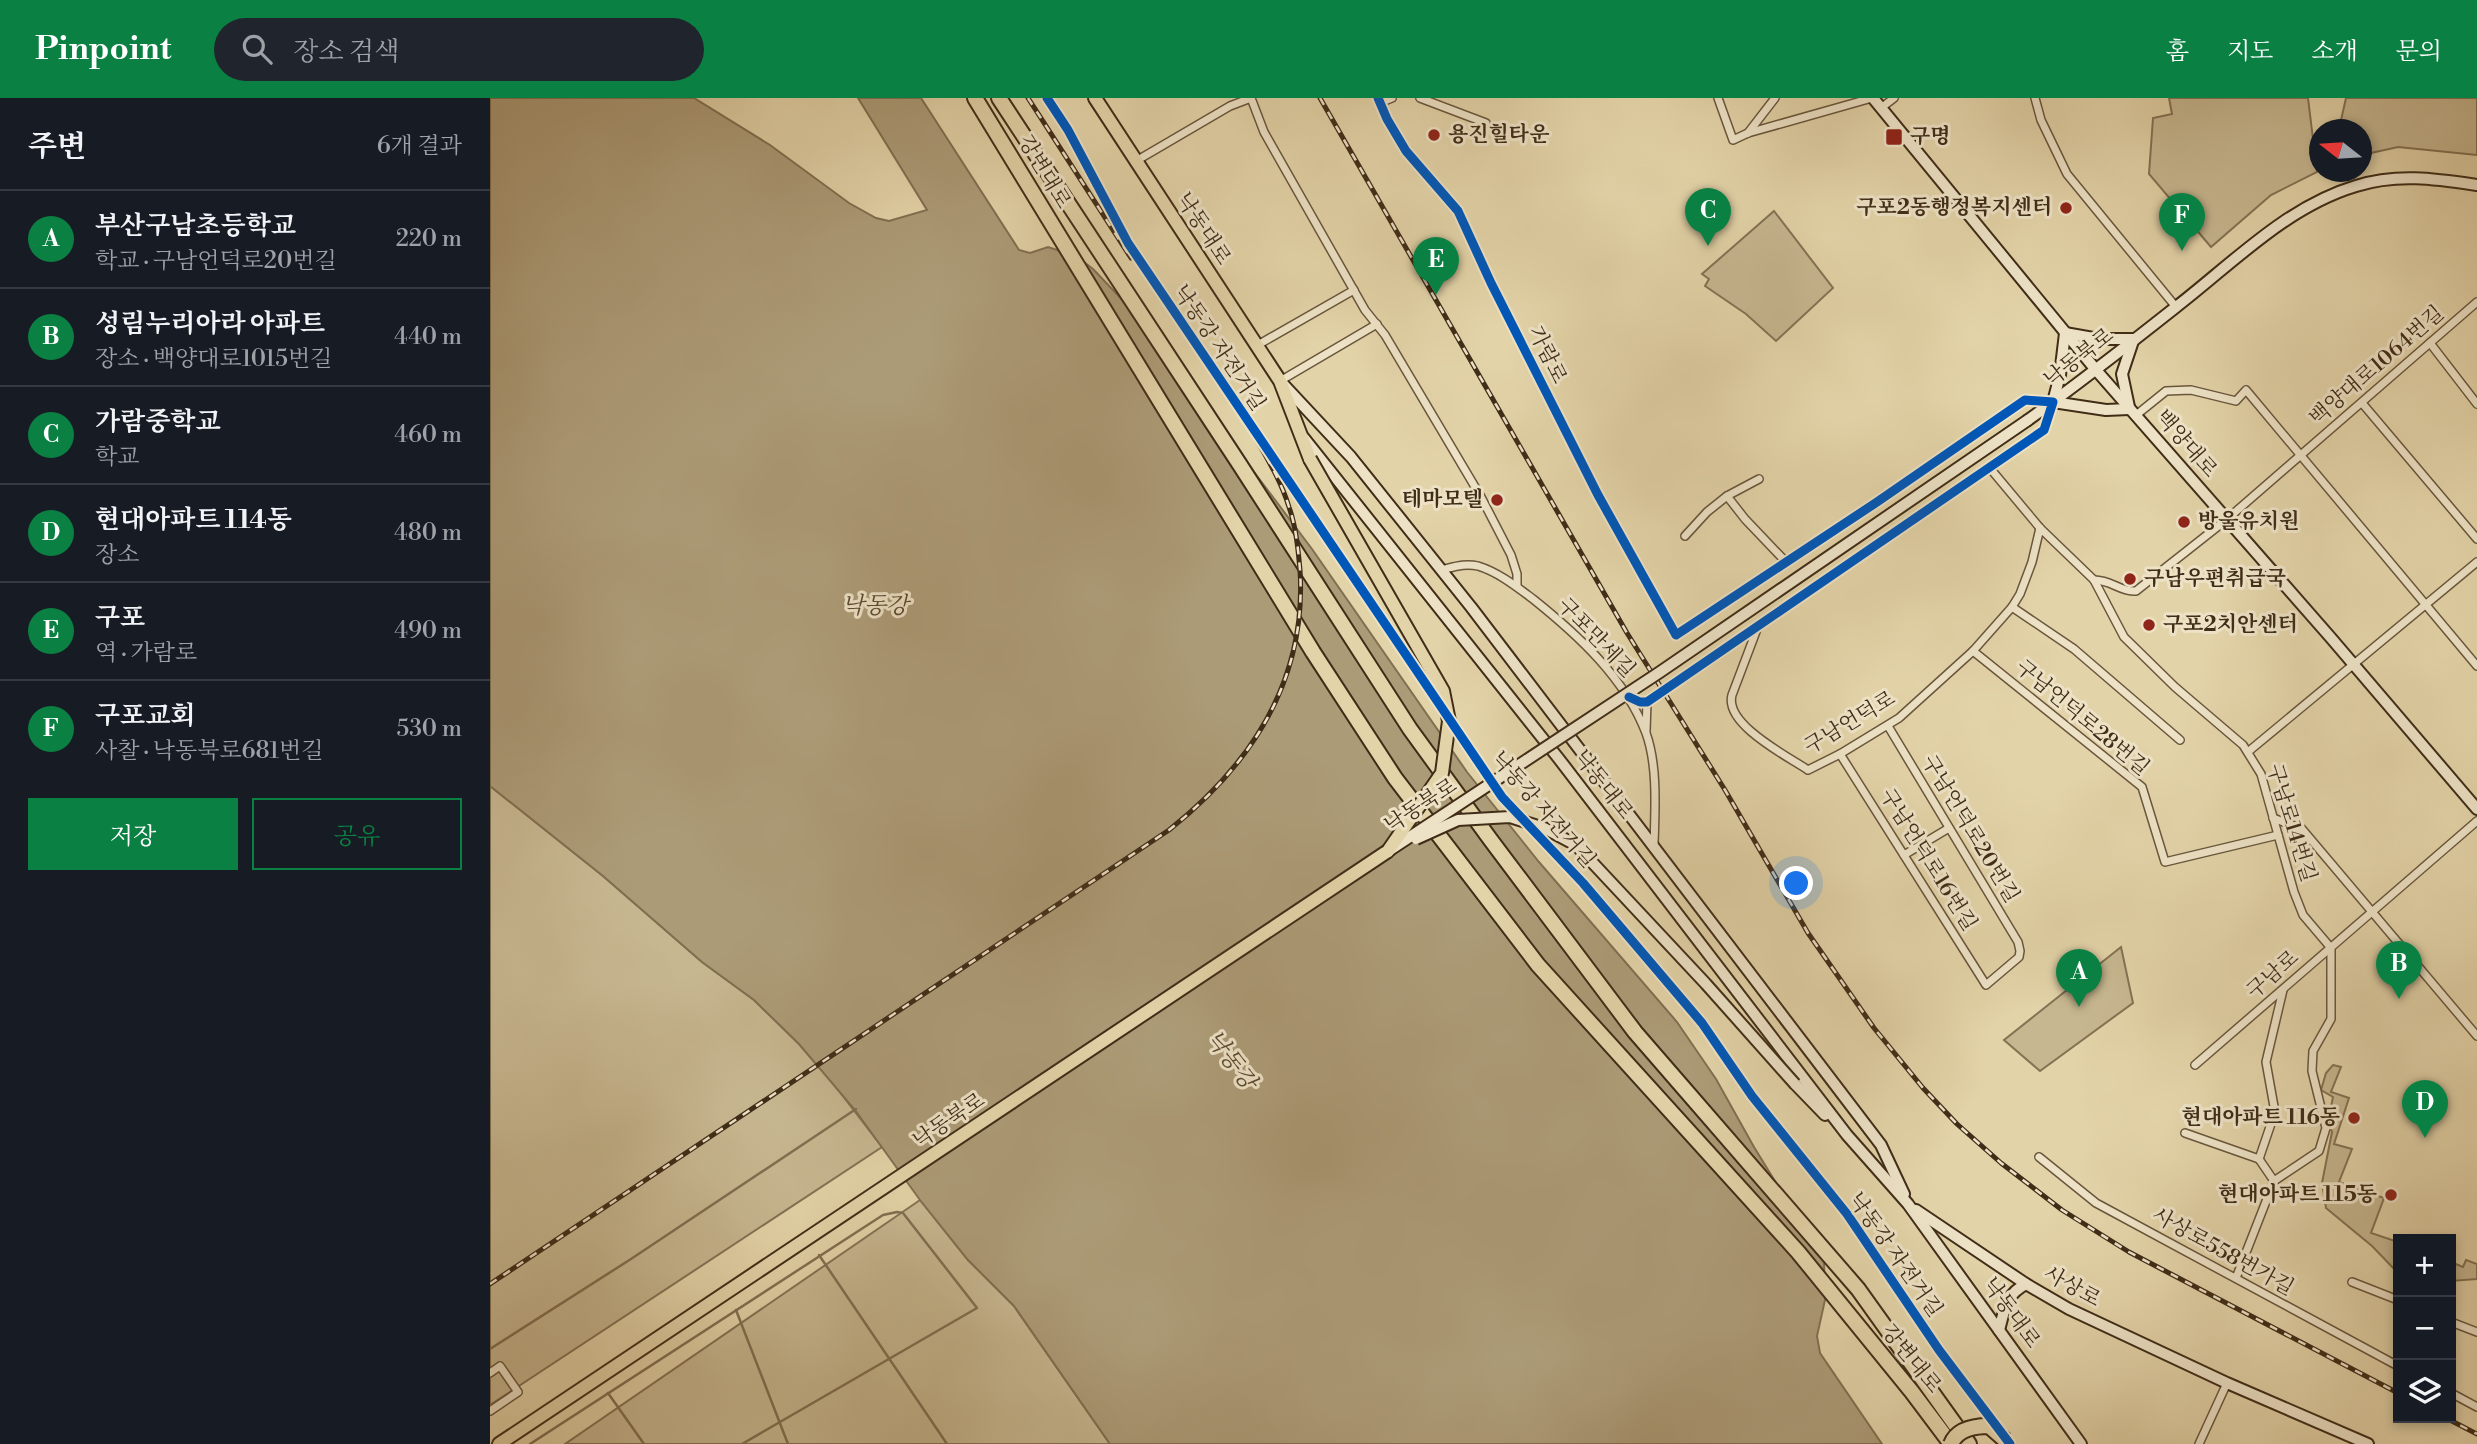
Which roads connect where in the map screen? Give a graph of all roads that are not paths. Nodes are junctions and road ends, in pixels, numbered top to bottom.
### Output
1 (975, 98) edge
2 (999, 98) edge
3 (1095, 98) edge
4 (1251, 98) edge
5 (1392, 98) edge
6 (1420, 98) edge
7 (1718, 98) edge
8 (1775, 98) edge
9 (1873, 98) edge
10 (1894, 98) edge
11 (2035, 98) edge
12 (1379, 101) edge
13 (1881, 108) junction
14 (1486, 123) dead end
15 (1748, 133) junction
16 (1136, 162) junction
17 (2477, 185) edge
18 (1354, 290) junction
19 (2477, 302) edge
20 (2176, 307) junction
21 (1377, 324) junction
22 (2065, 333) junction
23 (2134, 339) junction
24 (2430, 343) junction
25 (1256, 346) junction
26 (2096, 370) junction
27 (1280, 381) junction
28 (2053, 402) junction
29 (2361, 402) junction
30 (2477, 404) edge
31 (2132, 412) junction
32 (2300, 456) junction
33 (1989, 467) junction
34 (1759, 480) dead end
35 (1727, 496) junction
36 (2226, 520) junction
37 (2040, 528) junction
38 (1685, 536) dead end
39 (2477, 539) edge
40 (1786, 562) junction
41 (2477, 562) edge
42 (1441, 569) junction
43 (2094, 580) junction
44 (1517, 586) junction
45 (2426, 605) junction
46 (2012, 607) junction
47 (1758, 628) junction
48 (1973, 651) junction
49 (2354, 665) junction
50 (2477, 666) edge
51 (1684, 678) tunnel mouth
52 (1629, 697) junction
53 (1888, 726) junction
54 (1646, 735) junction
55 (2180, 740) dead end
56 (2249, 751) junction
57 (1840, 754) junction
58 (2477, 809) edge
59 (2273, 818) junction
60 (2476, 822) edge
61 (1949, 828) junction
62 (2277, 835) junction
63 (1654, 846) junction
64 (1388, 852) junction
65 (1904, 855) junction
66 (2374, 911) junction
67 (2330, 948) junction
68 (1986, 985) joint
69 (2283, 989) junction
70 (2477, 1036) edge
71 (2195, 1066) dead end
72 (2185, 1133) dead end
73 (2039, 1157) dead end
74 (2259, 1159) junction
75 (2274, 1181) junction
76 (1909, 1204) junction
77 (2236, 1278) junction
78 (2352, 1282) dead end
79 (2026, 1284) junction
80 (2393, 1298) edge
81 (2456, 1324) edge
82 (1999, 1330) junction
83 (2477, 1332) edge
84 (2393, 1363) edge
85 (490, 1373) edge
86 (2227, 1384) junction
87 (2456, 1396) edge
88 (2477, 1407) edge
89 (490, 1410) edge
90 (2006, 1442) edge
91 (499, 1444) edge
92 (1951, 1444) edge
93 (1969, 1444) edge
94 (2081, 1444) edge
95 (2199, 1444) edge
96 (2368, 1444) edge

1 - 92 highway, 강변대로, bridge
2 - 93 highway, 강변대로, bridge
3 - 16 main road, 낙동대로
4 - 16 street
4 - 18 street
5 - 12 street
6 - 14 street
7 - 15 street
8 - 15 street
9 - 13 main road, 백양대로
9 - 15 street
10 - 13 street
11 - 20 street
12 - 40 street, 가람로
13 - 22 main road, 백양대로
16 - 25 main road, 낙동대로
17 - 20 main road, 낙동북로
18 - 21 street
18 - 25 street
19 - 24 street, 백양대로1064번길
20 - 23 main road, 낙동북로
21 - 27 street
21 - 44 street
22 - 23 main road
22 - 26 main road, 백양대로
22 - 28 main road
23 - 26 main road, 낙동북로
23 - 31 main road
24 - 29 street, 백양대로1064번길
24 - 30 street
25 - 27 main road, 낙동대로
26 - 28 main road, 낙동북로
26 - 31 main road, 백양대로
27 - 42 main road, 낙동대로
27 - 64 main road, bridge
27 - 76 main road, 낙동대로
28 - 31 main road
28 - 33 street
28 - 40 street
28 - 64 main road, 낙동북로, bridge
29 - 32 street, 백양대로1064번길
29 - 39 street
31 - 32 street, 백양대로1064번길
31 - 36 main road, 백양대로
32 - 36 street, 백양대로1064번길
32 - 45 street
33 - 37 street, 구남로14번길
33 - 47 street
34 - 35 street
35 - 38 street
35 - 40 street
36 - 43 street, 백양대로1064번길
36 - 49 main road, 백양대로
37 - 43 street, 구남로14번길
37 - 46 street, 구남언덕로
41 - 45 street
42 - 44 street, 구포만세길
42 - 63 main road, 낙동대로
43 - 56 street, 구남로14번길
44 - 52 street, 구포만세길
45 - 49 street
45 - 50 street
46 - 48 street, 구남언덕로
46 - 55 street
47 - 51 street
47 - 57 street, 구남언덕로
48 - 53 street, 구남언덕로
48 - 62 street, 구남언덕로28번길
49 - 56 street
49 - 58 main road, 백양대로
52 - 54 street, 구포만세길
52 - 54 street
53 - 57 street, 구남언덕로
53 - 61 street, 구남언덕로20번길
54 - 63 street, 구포만세길
56 - 59 street, 구남로14번길
57 - 65 street, 구남언덕로16번길
59 - 62 street, 구남로14번길
59 - 66 street
60 - 66 street, 구남로
61 - 65 street
61 - 68 street, 구남언덕로20번길
62 - 67 street, 구남로14번길
63 - 76 main road, 낙동대로
64 - 76 main road, bridge
64 - 91 main road, 낙동북로
65 - 68 street, 구남언덕로16번길
66 - 67 street, 구남로
66 - 70 street
67 - 69 street, 구남로
67 - 75 street
69 - 71 street, 구남로
69 - 74 street
72 - 74 street
73 - 77 street, 사상로558번가길
74 - 75 street
75 - 77 street
76 - 79 main road, 사상로
76 - 82 main road, 낙동대로
77 - 84 street, 사상로558번가길
78 - 80 street
79 - 82 main road
79 - 86 main road, 사상로
81 - 83 street
82 - 94 main road, 낙동대로
85 - 89 street
86 - 95 street
86 - 96 main road, 사상로
87 - 88 street
90 - 92 highway, bridge

